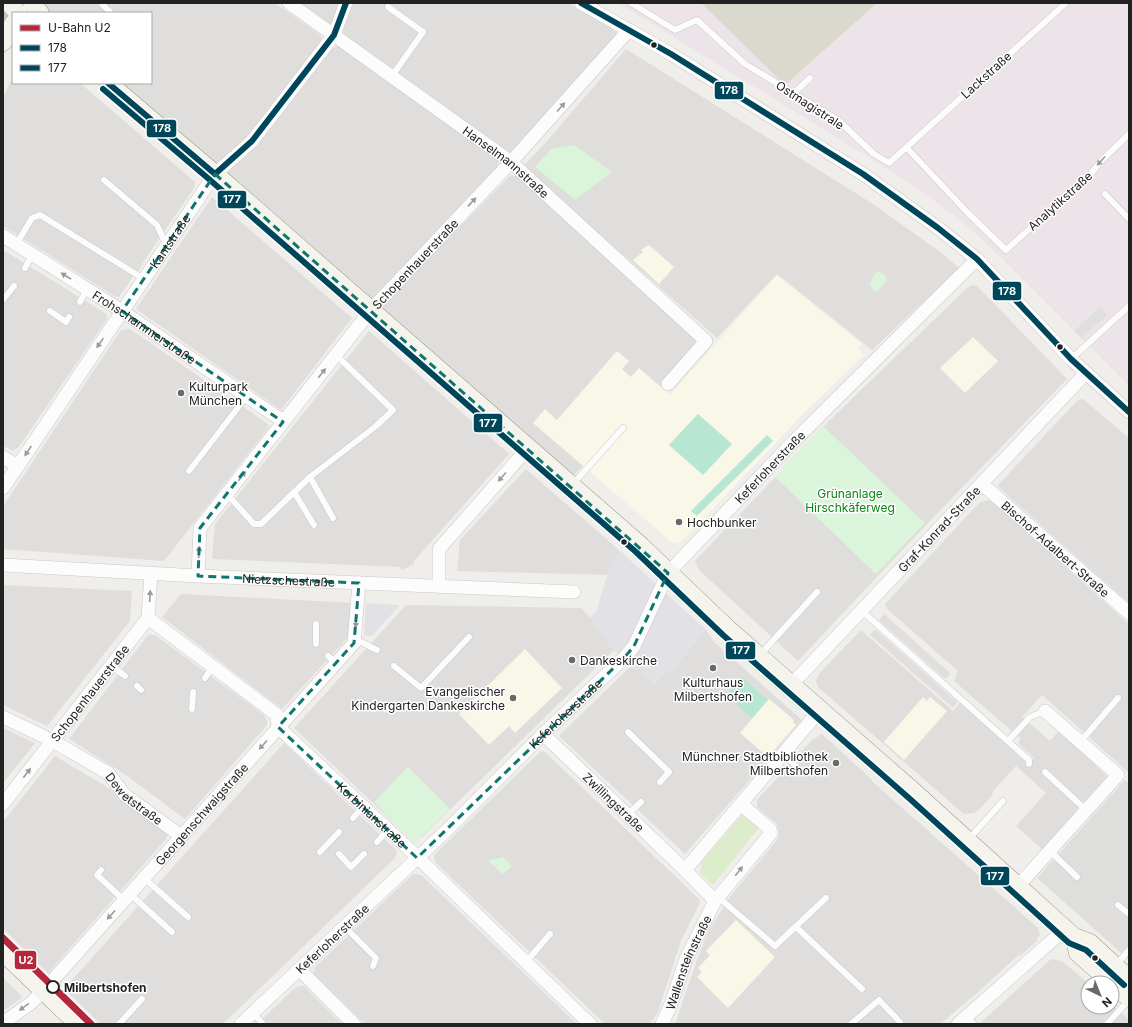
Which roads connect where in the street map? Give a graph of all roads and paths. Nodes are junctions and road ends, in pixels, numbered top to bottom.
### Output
1 (10, 3) edge
2 (25, 3) edge
3 (32, 3) edge
4 (102, 3) edge
5 (289, 3) edge
6 (346, 3) edge
7 (581, 3) edge
8 (631, 3) edge
9 (1066, 3) edge
10 (388, 7) dead end
11 (17, 12) edge
12 (19, 12) edge
13 (39, 12) edge
14 (112, 12) edge
15 (12, 26) edge
16 (629, 30) junction
17 (334, 35) junction
18 (3, 42) edge
19 (392, 76) junction
20 (810, 78) dead end
21 (109, 84) edge
22 (793, 94) junction
23 (1129, 134) edge
24 (906, 148) junction
25 (511, 162) junction
26 (215, 174) junction
27 (104, 180) dead end
28 (1105, 194) dead end
29 (1129, 219) edge
30 (3, 236) edge
31 (169, 242) junction
32 (16, 245) junction
33 (32, 254) junction
34 (976, 259) junction
35 (25, 268) dead end
36 (144, 279) junction
37 (14, 286) dead end
38 (87, 289) junction
39 (3, 300) edge
40 (80, 302) dead end
41 (1129, 306) edge
42 (371, 310) junction
43 (50, 311) dead end
44 (122, 311) junction
45 (69, 317) dead end
46 (336, 355) junction
47 (1071, 359) junction
48 (1086, 373) junction
49 (668, 384) dead end
50 (247, 396) junction
51 (1129, 412) edge
52 (285, 420) junction
53 (623, 428) dead end
54 (528, 448) junction
55 (3, 457) edge
56 (18, 466) junction
57 (189, 471) dead end
58 (310, 477) junction
59 (982, 484) junction
60 (571, 486) junction
61 (3, 488) edge
62 (294, 492) junction
63 (227, 494) junction
64 (334, 518) dead end
65 (314, 525) dead end
66 (3, 565) edge
67 (668, 572) junction
68 (151, 573) junction
69 (198, 576) junction
70 (359, 583) junction
71 (439, 586) junction
72 (574, 592) dead end
73 (817, 592) dead end
74 (862, 611) junction
75 (1129, 613) edge
76 (148, 618) junction
77 (316, 624) dead end
78 (469, 637) dead end
79 (354, 639) junction
80 (316, 644) dead end
81 (377, 650) dead end
82 (759, 656) junction
83 (110, 665) junction
84 (213, 666) junction
85 (394, 666) dead end
86 (124, 676) dead end
87 (204, 678) dead end
88 (791, 685) junction
89 (193, 692) dead end
90 (1118, 698) dead end
91 (192, 709) dead end
92 (820, 710) junction
93 (1045, 711) joint
94 (3, 717) edge
95 (278, 727) junction
96 (628, 732) dead end
97 (543, 734) junction
98 (51, 740) junction
99 (1008, 741) junction
100 (1080, 742) junction
101 (783, 754) junction
102 (1029, 764) dead end
103 (796, 766) dead end
104 (1044, 772) dead end
105 (660, 782) dead end
106 (1003, 800) dead end
107 (641, 802) dead end
108 (3, 804) edge
109 (741, 804) junction
110 (363, 807) junction
111 (1086, 810) junction
112 (628, 815) junction
113 (353, 818) dead end
114 (388, 830) junction
115 (339, 832) dead end
116 (181, 836) junction
117 (968, 840) junction
118 (377, 842) dead end
119 (1050, 851) junction
120 (320, 852) dead end
121 (339, 854) dead end
122 (364, 854) dead end
123 (417, 858) junction
124 (101, 870) dead end
125 (685, 870) junction
126 (1077, 877) dead end
127 (144, 878) junction
128 (1018, 886) junction
129 (127, 897) junction
130 (826, 898) dead end
131 (716, 899) junction
132 (1118, 905) dead end
133 (1129, 914) edge
134 (188, 917) dead end
135 (344, 926) junction
136 (796, 927) junction
137 (172, 932) dead end
138 (1069, 933) junction
139 (550, 934) dead end
140 (1129, 950) edge
141 (3, 952) edge
142 (526, 962) junction
143 (373, 966) dead end
144 (299, 969) junction
145 (1109, 975) edge
146 (1115, 975) edge
147 (1120, 987) edge
148 (862, 989) dead end
149 (44, 990) junction
150 (142, 999) dead end
151 (1129, 999) edge
152 (253, 1013) junction
153 (900, 1022) dead end
154 (966, 1022) edge
155 (3, 1023) edge
156 (78, 1024) edge
157 (119, 1024) edge
158 (241, 1024) edge
159 (263, 1024) edge
160 (354, 1024) edge
161 (590, 1024) edge
162 (662, 1024) edge
163 (851, 1024) edge
164 (1107, 1024) edge

1 - 11 main road
2 - 12 main road
3 - 13 main road
4 - 14 lane
5 - 17 street, Hanselmannstraße
6 - 17 street, Kantstraße
7 - 16 street
8 - 22 lane, Ostmagistrale
9 - 24 lane, Lackstraße
10 - 19 lane
15 - 18 main road
25 -> 16 street, Schopenhauerstraße
16 - 34 street
17 - 19 street, Hanselmannstraße
17 - 26 street, Kantstraße
19 - 25 street, Hanselmannstraße
20 - 22 lane
21 - 26 main road
22 - 24 lane, Ostmagistrale
23 -> 24 lane, Analytikstraße
42 -> 25 street, Schopenhauerstraße
25 - 49 street, Hanselmannstraße
26 - 31 street, Kantstraße
26 - 42 main road
27 - 31 lane
28 - 29 lane
30 - 32 street, Frohschammerstraße
31 - 36 street, Kantstraße
32 - 33 street, Frohschammerstraße
32 - 36 lane
33 - 35 lane
38 -> 33 street, Frohschammerstraße
34 - 47 street
34 - 67 street, Keferloherstraße
36 - 44 street, Kantstraße
37 - 39 lane
38 - 40 lane
38 - 44 street, Frohschammerstraße
41 - 47 lane
42 - 46 street, Schopenhauerstraße
42 - 54 main road
43 - 45 lane
44 - 50 street, Frohschammerstraße
44 -> 56 street, Kantstraße
52 -> 46 street, Schopenhauerstraße
46 - 58 lane
47 - 48 street
48 - 51 street
48 - 59 street, Graf-Konrad-Straße
50 - 52 street, Frohschammerstraße
50 - 57 lane
63 -> 52 street, Schopenhauerstraße
53 - 60 lane
54 - 60 main road
54 -> 71 street
55 - 56 street
56 - 61 street, Kantstraße
58 - 62 lane
58 - 64 lane
59 - 74 street, Graf-Konrad-Straße
59 - 75 street, Bischof-Adalbert-Straße
60 - 67 main road
62 - 63 lane
62 - 65 lane
69 -> 63 street, Schopenhauerstraße
66 - 68 street, Nietzschestraße
67 - 82 main road
67 - 97 street, Keferloherstraße
68 - 69 street, Nietzschestraße
76 -> 68 street
69 - 70 street, Nietzschestraße
70 - 71 street, Nietzschestraße
70 -> 79 street, Georgenschwaigstraße
71 - 72 street, Nietzschestraße
73 - 82 lane
74 - 88 street, Graf-Konrad-Straße
74 - 99 lane
76 - 83 street, Schopenhauerstraße
76 - 84 street, Korbinianstraße
77 - 80 lane
78 - 85 lane
79 - 81 lane
79 - 95 street, Georgenschwaigstraße
82 - 88 main road
83 - 86 lane
83 - 98 street, Schopenhauerstraße
84 - 87 lane
84 - 95 street, Korbinianstraße
88 - 92 main road
89 - 91 lane
90 - 100 lane
92 - 101 street
92 - 117 main road
93 - 99 lane
93 - 100 street
94 - 98 street, Dewetstraße
95 - 110 street, Korbinianstraße
95 -> 116 street, Georgenschwaigstraße
96 - 105 lane
97 - 112 street, Zwillingstraße
97 - 123 street, Keferloherstraße
108 -> 98 street, Schopenhauerstraße
98 - 116 street, Dewetstraße
99 - 102 lane
100 - 111 street
101 - 103 lane
101 - 109 street
104 - 111 lane
106 - 117 lane
107 - 112 lane
109 - 125 street
131 -> 109 street, Wallensteinstraße
110 - 113 lane
110 - 114 street, Korbinianstraße
111 - 119 street
112 - 125 street, Zwillingstraße
114 - 118 lane
114 - 123 street, Korbinianstraße
115 - 120 lane
116 - 127 street, Georgenschwaigstraße
117 - 128 main road
119 - 126 lane
119 - 128 street
121 - 122 lane
123 - 135 street, Keferloherstraße
123 - 142 street, Korbinianstraße
124 - 129 lane
125 - 131 street, Zwillingstraße
127 - 129 street, Georgenschwaigstraße
127 - 134 lane
128 - 138 main road
129 - 137 lane
129 -> 149 street, Georgenschwaigstraße
130 - 136 lane
131 - 136 lane
131 - 162 street, Wallensteinstraße
132 - 133 lane
135 - 143 lane
135 - 144 street, Keferloherstraße
136 - 148 lane
138 - 145 main road
138 - 154 street
139 - 142 lane
140 - 146 lane
141 - 149 main road
142 - 161 street, Korbinianstraße
144 - 152 street, Keferloherstraße
144 - 160 street
147 - 151 main road
149 -> 155 street, Georgenschwaigstraße
149 - 156 main road
150 - 157 lane
151 - 164 lane
152 - 158 street, Keferloherstraße
152 - 159 lane
153 - 163 lane

